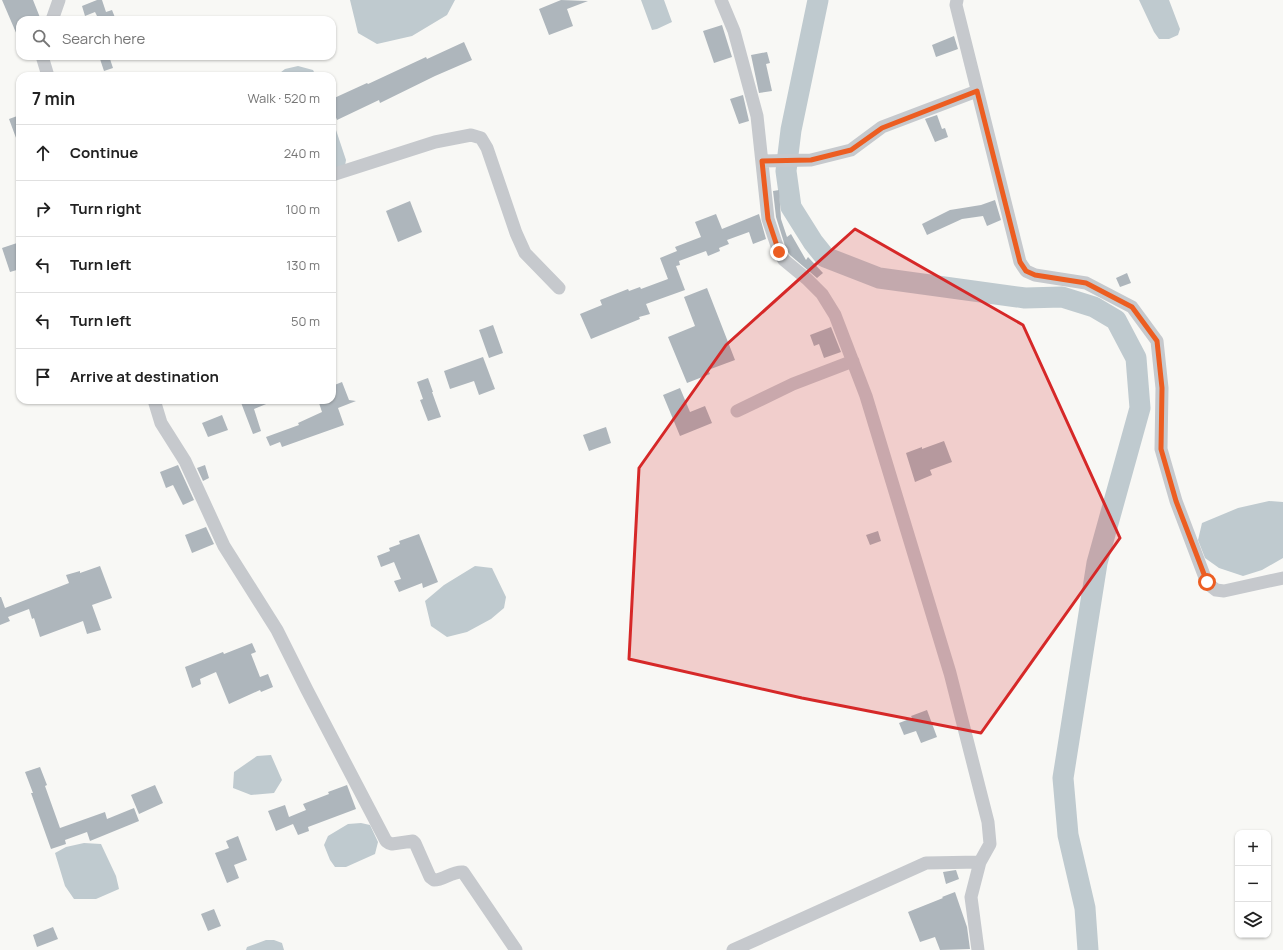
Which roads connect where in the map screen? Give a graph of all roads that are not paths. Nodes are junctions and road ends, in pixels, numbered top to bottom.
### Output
1 (59, 0) edge
2 (721, 0) edge
3 (957, 0) edge
4 (53, 16) edge
5 (43, 60) edge
6 (47, 72) edge
7 (977, 91) junction
8 (765, 161) junction
9 (336, 174) edge
10 (559, 288) dead end
11 (853, 361) junction
12 (155, 404) edge
13 (737, 411) dead end
14 (1283, 578) edge
15 (980, 862) junction
16 (516, 950) edge
17 (733, 950) edge
18 (978, 950) edge

1 - 4 street
2 - 8 street
3 - 7 street
5 - 6 street
7 - 8 street
7 - 14 street
8 - 11 street
9 - 10 street
11 - 13 street
11 - 15 street
12 - 16 street
15 - 17 street
15 - 18 street

